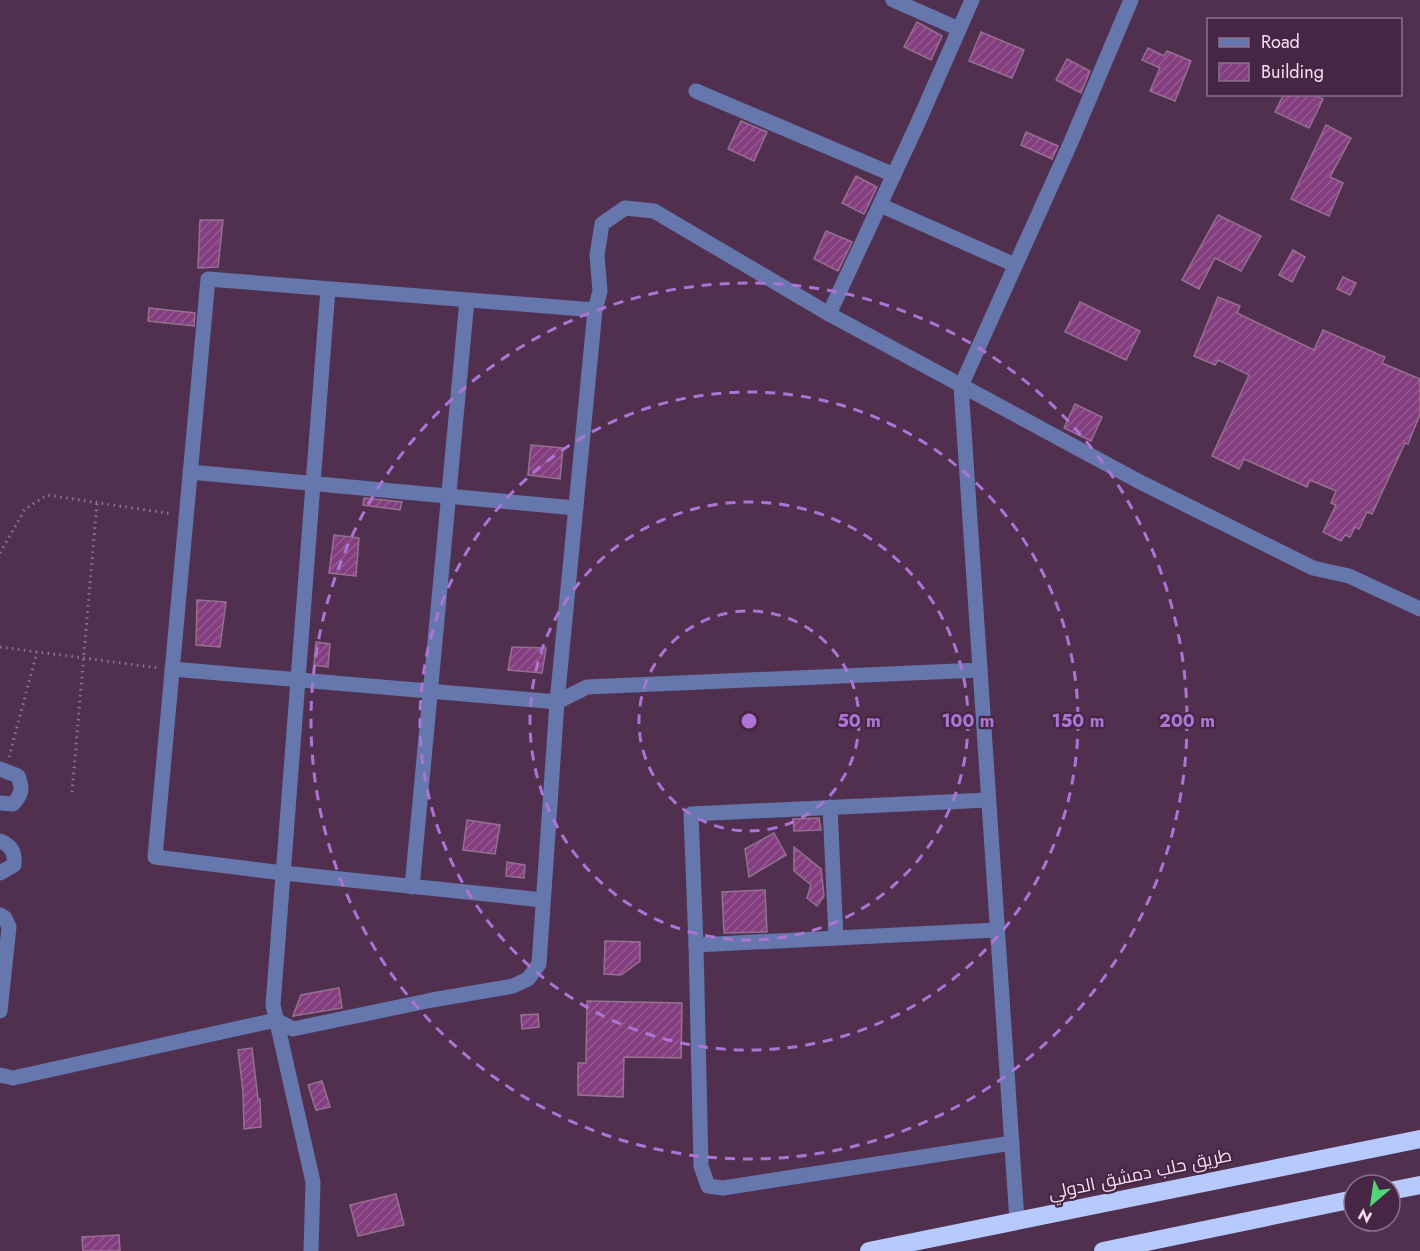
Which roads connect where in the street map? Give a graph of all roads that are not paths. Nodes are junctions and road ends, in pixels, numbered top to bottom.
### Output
1 (893, 0) edge
2 (972, 0) edge
3 (1131, 0) edge
4 (959, 29) junction
5 (696, 91) dead end
6 (894, 175) junction
7 (880, 205) junction
8 (1015, 265) junction
9 (328, 289) junction
10 (467, 300) junction
11 (595, 310) junction
12 (829, 314) junction
13 (961, 386) junction
14 (190, 472) junction
15 (314, 483) junction
16 (448, 496) junction
17 (576, 507) junction
18 (1420, 609) edge
19 (172, 669) junction
20 (980, 670) junction
21 (298, 680) junction
22 (430, 692) junction
23 (557, 702) junction
24 (3, 770) edge
25 (988, 800) junction
26 (0, 803) edge
27 (830, 807) junction
28 (0, 841) edge
29 (0, 873) edge
30 (283, 873) junction
31 (412, 887) junction
32 (543, 900) junction
33 (0, 915) edge
34 (996, 930) junction
35 (836, 938) junction
36 (696, 945) junction
37 (0, 1011) edge
38 (276, 1020) junction
39 (0, 1075) edge
40 (1420, 1139) edge
41 (1012, 1143) junction
42 (1420, 1185) edge
43 (1402, 1189) edge
44 (1342, 1202) edge
45 (1017, 1221) junction
46 (1162, 1245) edge
47 (311, 1251) edge
48 (869, 1251) edge
49 (1102, 1251) edge

1 - 4 street
2 - 4 street
3 - 8 street
4 - 6 street
5 - 6 street
6 - 7 street
7 - 8 street
7 - 12 street
8 - 13 street
9 - 10 street
9 - 14 street
9 - 15 street
10 - 11 street
10 - 16 street
11 - 12 street
11 - 17 street
12 - 13 street
13 - 18 street
13 - 20 street
14 - 15 street
14 - 19 street
15 - 16 street
15 - 21 street
16 - 17 street
16 - 22 street
17 - 23 street
19 - 21 street
19 - 30 street
20 - 23 street
20 - 25 street
21 - 22 street
21 - 30 street
22 - 23 street
22 - 31 street
23 - 32 street
24 - 26 street
25 - 27 street
25 - 34 street
27 - 35 street
27 - 36 street
28 - 29 street
30 - 31 street
30 - 38 street
31 - 32 street
32 - 38 street
33 - 37 street
34 - 35 street
34 - 41 street
35 - 36 street
36 - 41 street
38 - 39 street
38 - 47 street
40 - 45 highway, طريق حلب دمشق الدولي
41 - 45 street
42 - 43 highway
44 - 46 highway
45 - 48 highway, طريق حلب دمشق الدولي
46 - 49 highway

